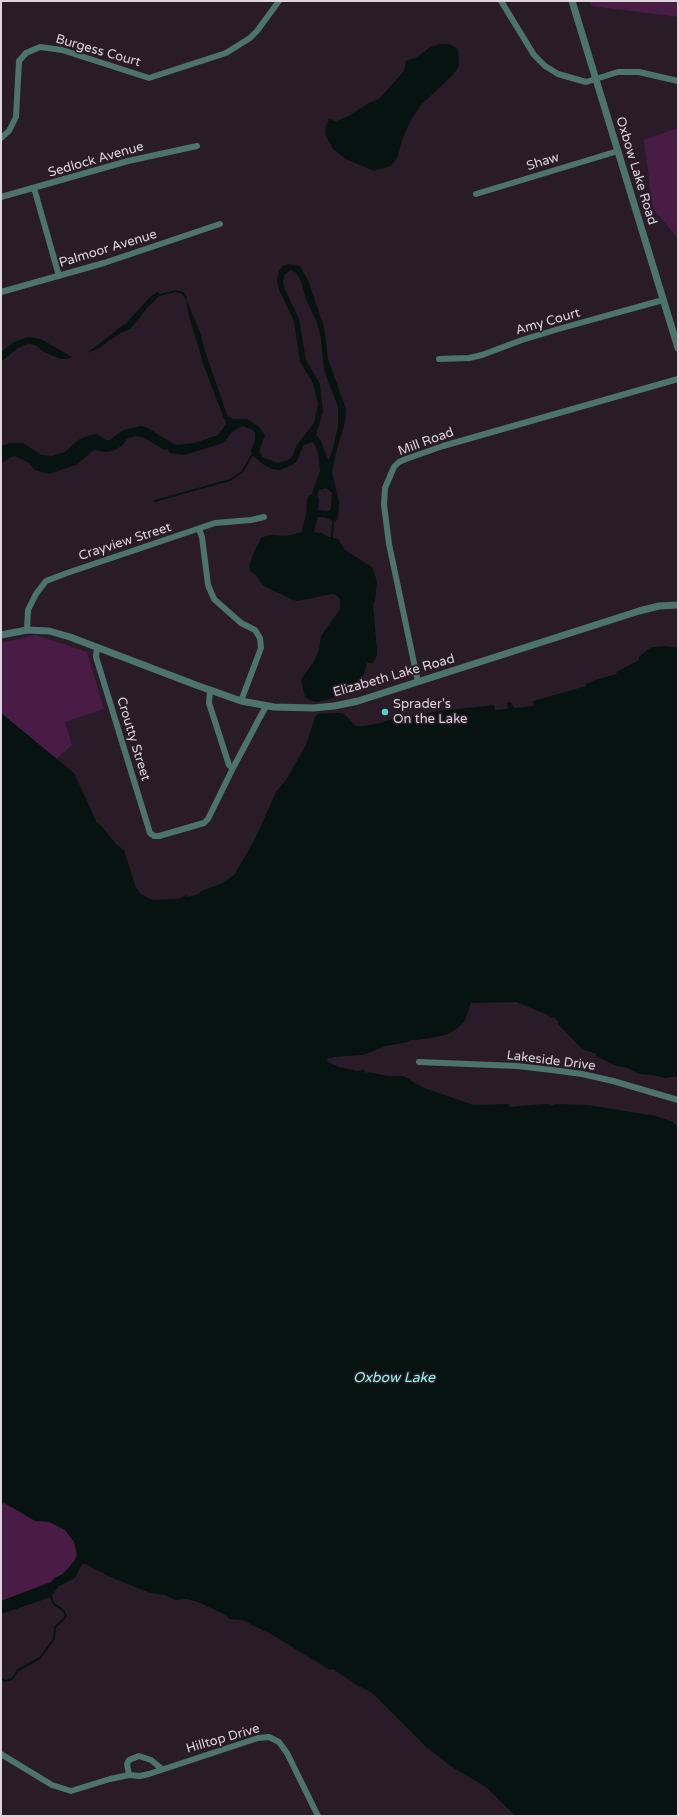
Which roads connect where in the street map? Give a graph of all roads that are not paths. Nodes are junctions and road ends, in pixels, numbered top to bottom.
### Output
1 (279, 1) edge
2 (501, 1) edge
3 (572, 1) edge
4 (596, 80) junction
5 (678, 81) edge
6 (1, 138) edge
7 (197, 146) dead end
8 (618, 151) junction
9 (34, 188) junction
10 (476, 194) dead end
11 (1, 197) edge
12 (220, 224) dead end
13 (59, 276) junction
14 (1, 292) edge
15 (663, 300) junction
16 (675, 330) edge
17 (678, 348) edge
18 (439, 359) dead end
19 (678, 379) edge
20 (264, 517) dead end
21 (199, 529) junction
22 (678, 605) edge
23 (28, 630) junction
24 (1, 635) edge
25 (97, 647) junction
26 (418, 682) junction
27 (210, 691) junction
28 (241, 701) junction
29 (266, 706) junction
30 (233, 768) junction
31 (419, 1062) dead end
32 (678, 1100) edge
33 (1, 1754) edge
34 (162, 1769) junction
35 (129, 1775) junction
36 (318, 1816) edge

1 - 6 street, Burgess Court
2 - 4 street
3 - 4 street, Oxbow Lake Road
4 - 5 street
4 - 8 street, Oxbow Lake Road
7 - 9 street, Sedlock Avenue
8 - 10 street, Shaw
8 - 15 street, Oxbow Lake Road
9 - 11 street, Sedlock Avenue
9 - 13 street
12 - 13 street, Palmoor Avenue
13 - 14 street, Palmoor Avenue
15 - 16 street, Oxbow Lake Road
15 - 18 street, Amy Court
16 - 17 street, Oxbow Lake Road
19 - 26 street, Mill Road
20 - 21 street, Crayview Street
21 - 23 street, Crayview Street
21 - 28 street
22 - 26 street, Elizabeth Lake Road
23 - 24 street, Elizabeth Lake Road
23 - 25 street, Elizabeth Lake Road
25 - 27 street, Elizabeth Lake Road
25 - 30 street, Croutty Street
26 - 29 street, Elizabeth Lake Road
27 - 28 street, Elizabeth Lake Road
27 - 30 street
28 - 29 street, Elizabeth Lake Road
29 - 30 street
31 - 32 street, Lakeside Drive
33 - 35 street, Hilltop Drive
34 - 35 street, Hilltop Drive
34 - 35 street
34 - 36 street, Hilltop Drive

